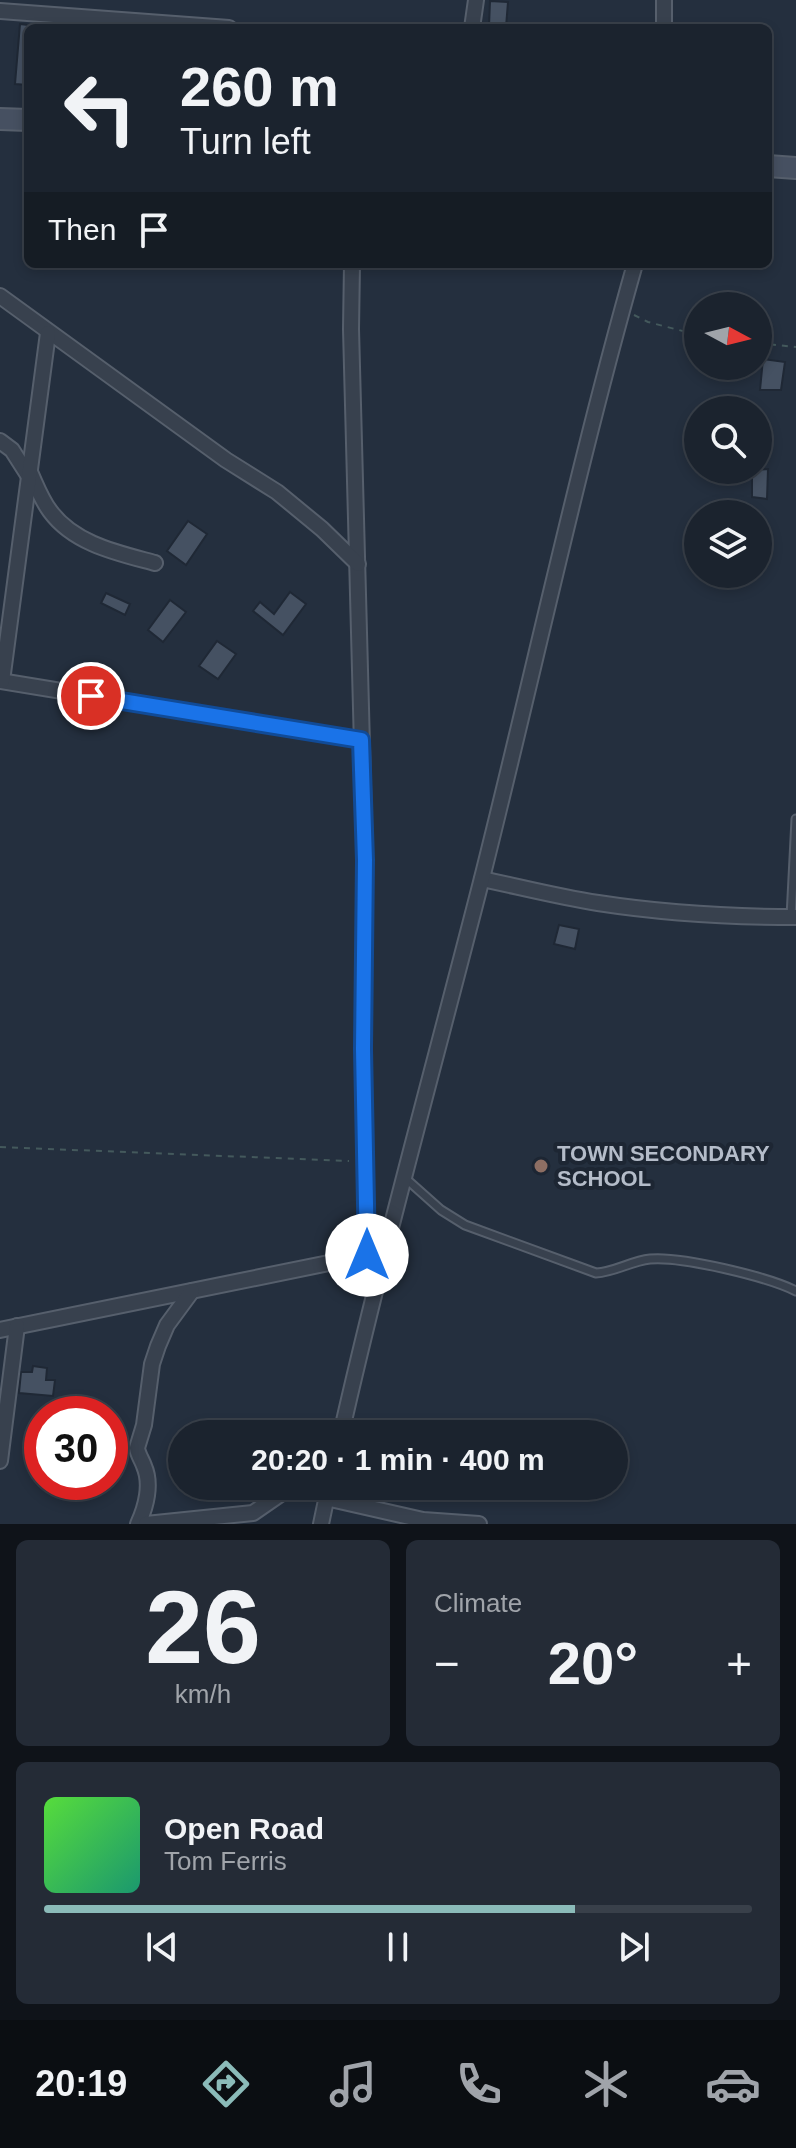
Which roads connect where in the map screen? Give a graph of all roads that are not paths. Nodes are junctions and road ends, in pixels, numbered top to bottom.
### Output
1 (476, 0) edge
2 (664, 0) edge
3 (0, 11) edge
4 (175, 24) edge
5 (473, 24) edge
6 (664, 24) edge
7 (0, 119) edge
8 (24, 120) edge
9 (772, 166) edge
10 (796, 168) edge
11 (352, 268) edge
12 (634, 268) edge
13 (0, 296) edge
14 (48, 333) junction
15 (0, 441) edge
16 (29, 473) junction
17 (155, 563) dead end
18 (358, 564) junction
19 (1, 681) edge
20 (361, 740) junction
21 (796, 819) edge
22 (482, 879) junction
23 (794, 917) edge
24 (404, 1177) junction
25 (385, 1252) junction
26 (367, 1255) junction
27 (192, 1291) junction
28 (796, 1291) edge
29 (17, 1326) junction
30 (0, 1330) edge
31 (344, 1420) edge
32 (0, 1461) edge
33 (272, 1500) edge
34 (326, 1500) edge
35 (355, 1500) edge
36 (138, 1524) edge
37 (146, 1524) edge
38 (321, 1524) edge
39 (479, 1524) edge

1 - 5 street
2 - 6 street
3 - 4 street
7 - 8 main road
9 - 10 main road
11 - 18 street
12 - 22 street
13 - 14 street
14 - 16 street
14 - 18 street
15 - 16 street
16 - 17 street
16 - 19 street
18 - 20 street
19 - 20 street
20 - 26 street
21 - 23 lane
22 - 23 street
22 - 24 street
24 - 25 street
24 - 28 lane
25 - 26 street
25 - 31 street
26 - 27 street
27 - 29 street
27 - 36 street
29 - 30 street
29 - 32 street
33 - 37 street
34 - 38 street
35 - 39 street

